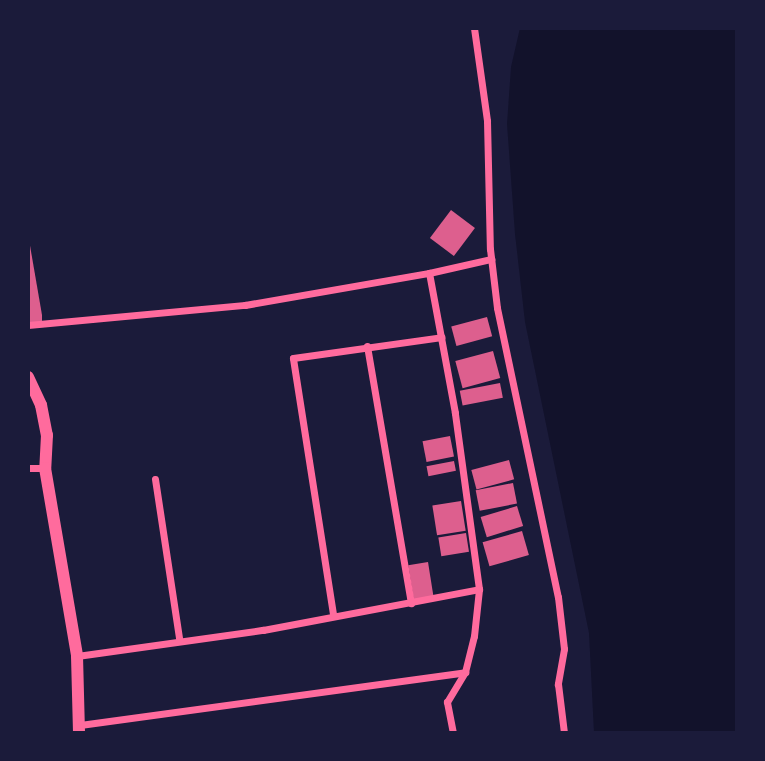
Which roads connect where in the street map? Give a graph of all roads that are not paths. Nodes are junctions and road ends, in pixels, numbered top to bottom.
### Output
1 (474, 28) edge
2 (491, 259) junction
3 (429, 273) junction
4 (28, 325) edge
5 (442, 337) junction
6 (367, 346) junction
7 (28, 377) edge
8 (28, 468) edge
9 (45, 468) junction
10 (155, 478) dead end
11 (479, 589) junction
12 (411, 603) junction
13 (333, 614) junction
14 (179, 638) junction
15 (77, 656) junction
16 (465, 671) junction
17 (80, 729) edge
18 (453, 733) edge
19 (564, 733) edge

1 - 2 street
2 - 3 street
2 - 19 street
3 - 4 street
3 - 5 street
5 - 6 street
5 - 11 street
6 - 12 street
6 - 13 street
7 - 9 main road
8 - 9 street
9 - 15 main road
10 - 14 street
11 - 12 street
11 - 16 street
12 - 13 street
13 - 14 street
14 - 15 street
15 - 17 main road
16 - 17 street
16 - 18 street

